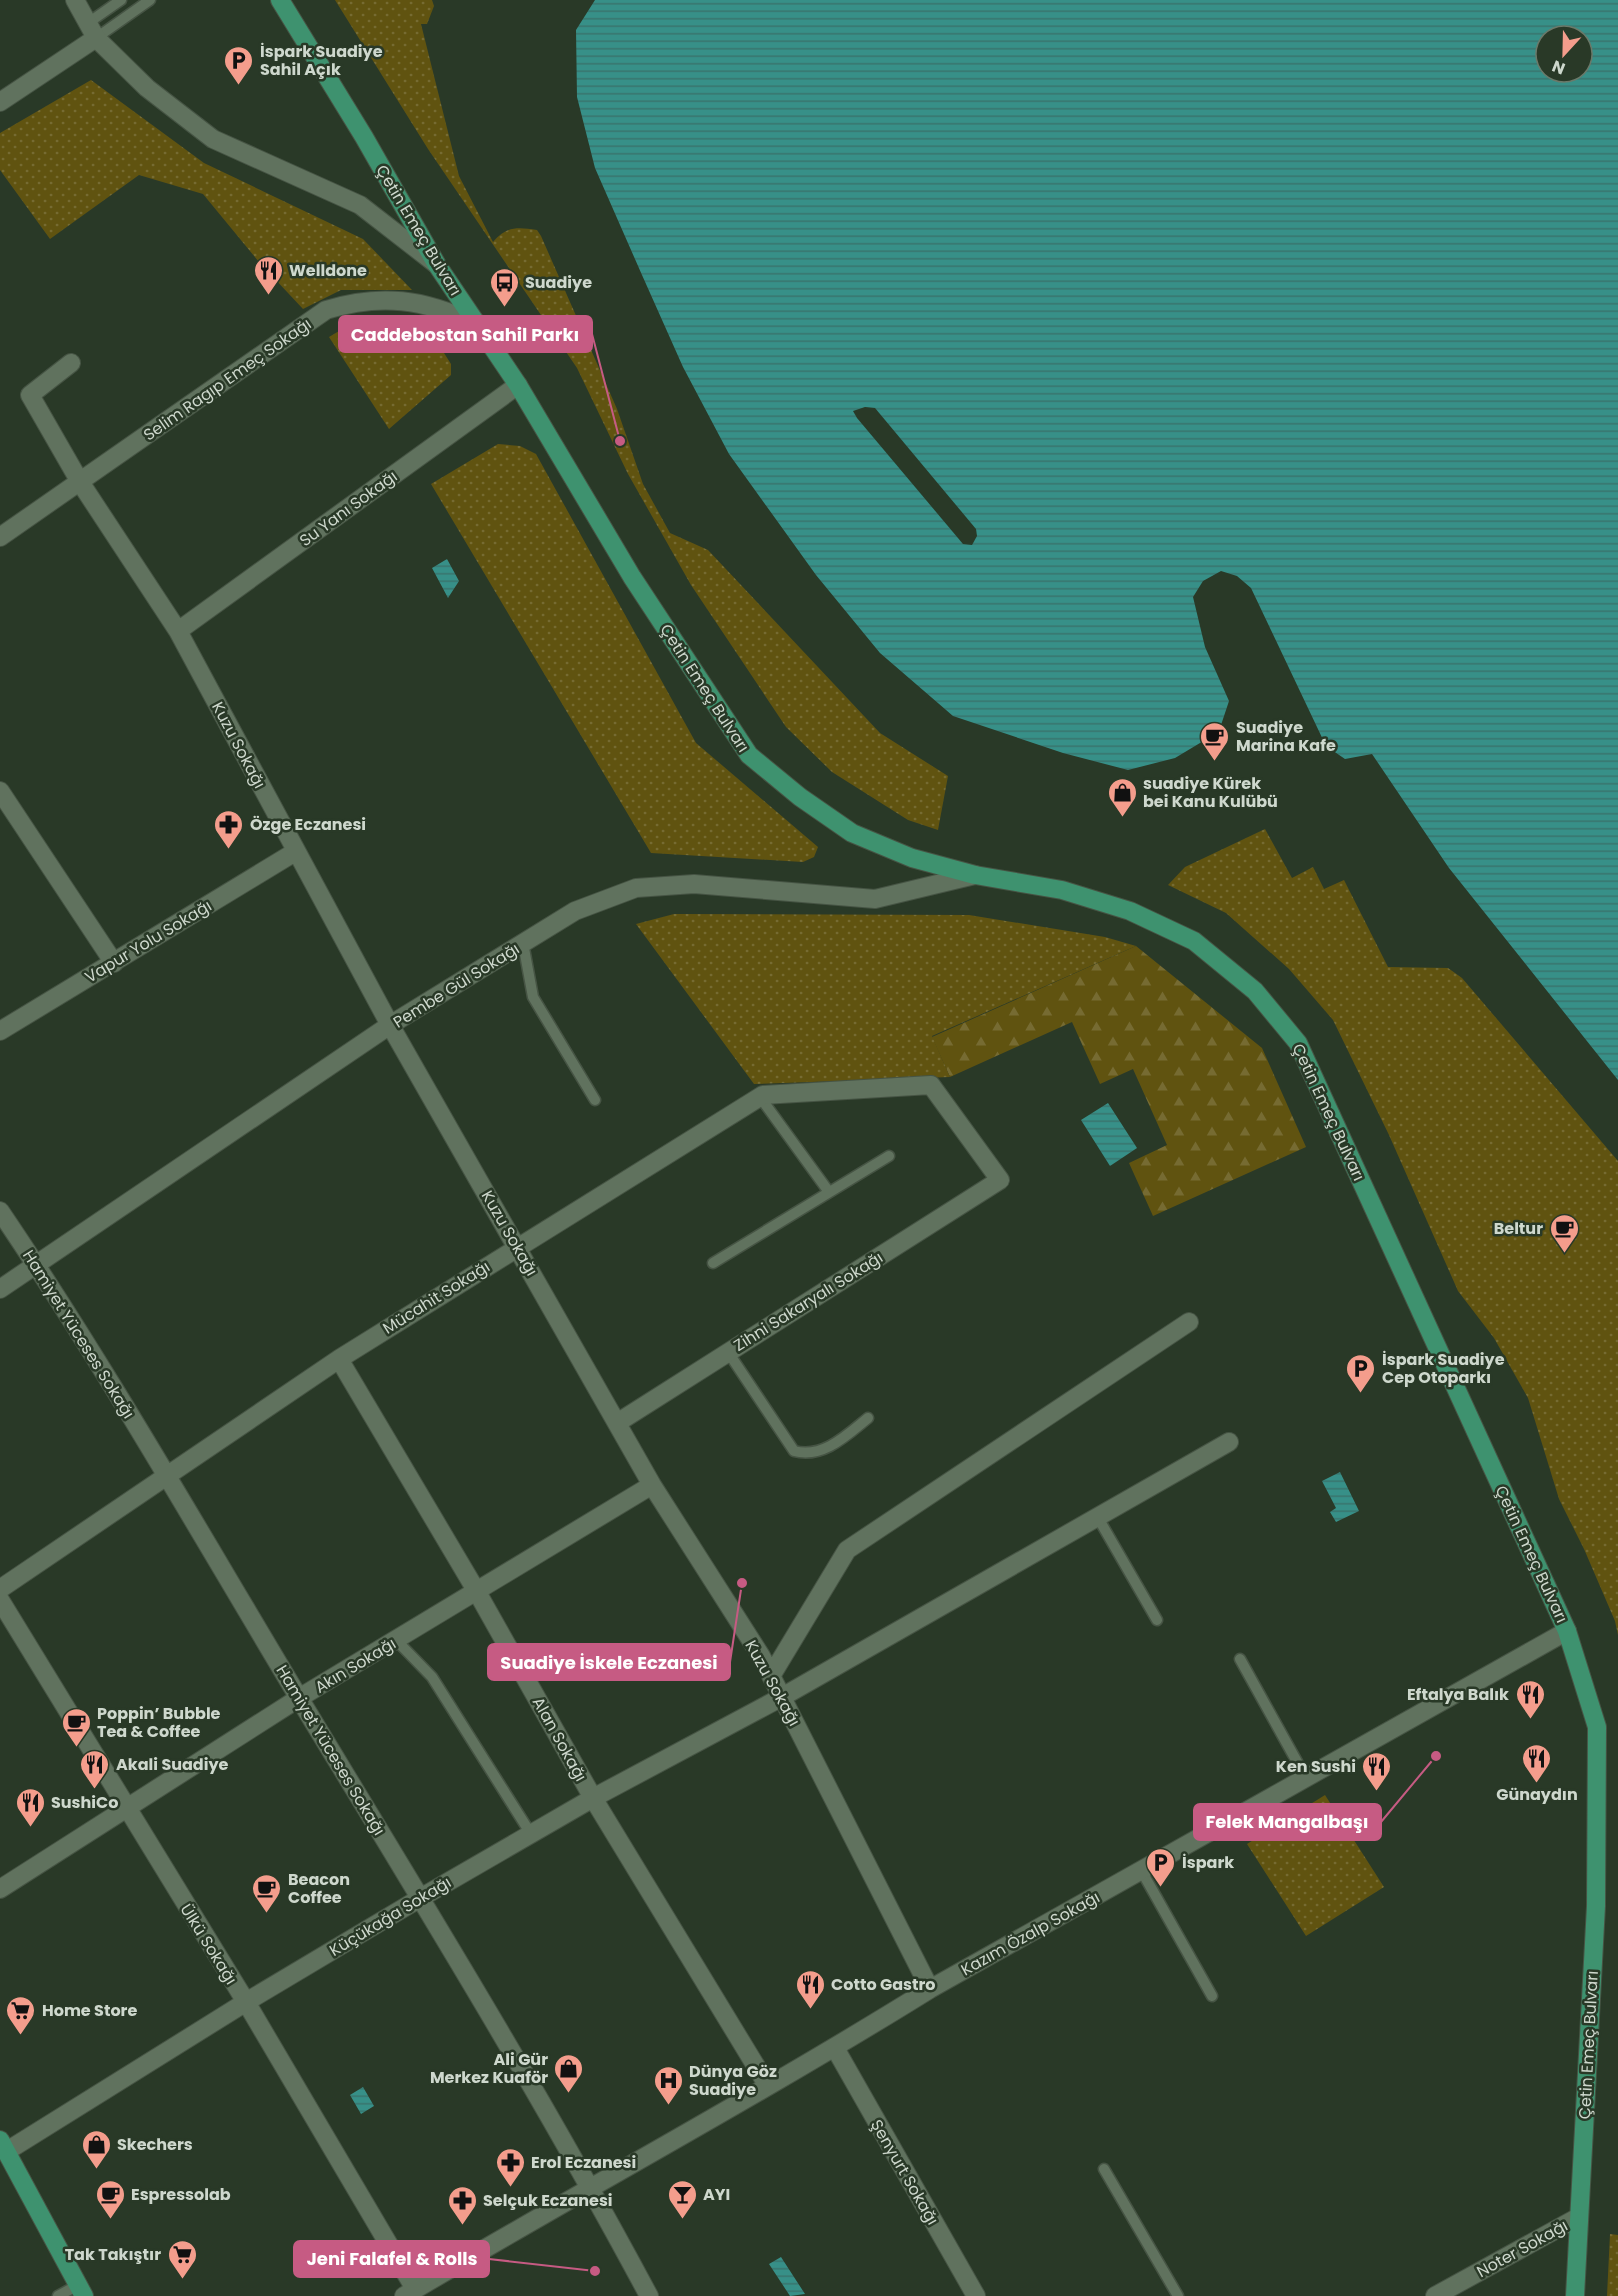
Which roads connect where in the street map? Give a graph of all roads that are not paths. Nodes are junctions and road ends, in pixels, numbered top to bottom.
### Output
1 (76, 0) edge
2 (121, 0) edge
3 (150, 0) edge
4 (280, 0) edge
5 (92, 30) junction
6 (0, 102) edge
7 (437, 265) junction
8 (476, 324) junction
9 (71, 363) dead end
10 (518, 385) junction
11 (80, 482) junction
12 (0, 537) edge
13 (178, 631) junction
14 (0, 791) edge
15 (295, 852) junction
16 (975, 875) junction
17 (523, 942) junction
18 (114, 963) junction
19 (390, 1025) junction
20 (0, 1031) edge
21 (760, 1097) junction
22 (595, 1100) dead end
23 (889, 1156) dead end
24 (999, 1180) joint
25 (829, 1192) junction
26 (0, 1211) edge
27 (518, 1246) junction
28 (712, 1263) dead end
29 (37, 1266) junction
30 (0, 1289) edge
31 (1189, 1322) dead end
32 (728, 1352) junction
33 (339, 1359) junction
34 (868, 1418) dead end
35 (617, 1423) junction
36 (1229, 1442) dead end
37 (168, 1477) junction
38 (652, 1485) junction
39 (1097, 1516) junction
40 (0, 1589) edge
41 (477, 1592) junction
42 (0, 1600) edge
43 (1156, 1620) dead end
44 (1567, 1631) junction
45 (396, 1640) junction
46 (1240, 1659) dead end
47 (771, 1676) junction
48 (782, 1697) junction
49 (299, 1698) junction
50 (1306, 1778) junction
51 (593, 1798) junction
52 (126, 1810) junction
53 (531, 1834) junction
54 (1142, 1870) junction
55 (0, 1889) edge
56 (422, 1897) junction
57 (930, 1989) junction
58 (1212, 1996) dead end
59 (246, 2002) junction
60 (835, 2048) junction
61 (768, 2086) junction
62 (3, 2146) edge
63 (1104, 2169) dead end
64 (590, 2186) junction
65 (1577, 2218) junction
66 (81, 2291) edge
67 (410, 2293) edge
68 (58, 2296) edge
69 (649, 2296) edge
70 (976, 2296) edge
71 (1178, 2296) edge
72 (1435, 2296) edge
73 (1575, 2296) edge

1 - 5 street
2 - 5 lane
3 - 5 lane
4 - 7 main road, Çetin Emeç Bulvarı
5 - 6 street
5 - 7 street
7 - 8 main road, Çetin Emeç Bulvarı
8 - 10 main road, Çetin Emeç Bulvarı
8 - 11 street, Selim Ragıp Emeç Sokağı
9 - 11 street, Kuzu Sokağı
10 - 13 street, Su Yanı Sokağı
10 - 16 main road, Çetin Emeç Bulvarı
11 - 12 street, Selim Ragıp Emeç Sokağı
11 - 13 street, Kuzu Sokağı
13 - 15 street, Kuzu Sokağı
14 - 18 street
15 - 18 street, Vapur Yolu Sokağı
15 - 19 street, Kuzu Sokağı
16 - 17 street, Pembe Gül Sokağı
16 - 44 main road, Çetin Emeç Bulvarı
17 - 19 street, Pembe Gül Sokağı
17 - 22 lane
18 - 20 street, Vapur Yolu Sokağı
19 - 27 street, Kuzu Sokağı
19 - 29 street, Pembe Gül Sokağı
21 - 24 street, Mücahit Sokağı
21 - 25 lane
21 - 27 street, Mücahit Sokağı
23 - 25 lane
24 - 32 street, Zihni Sakaryalı Sokağı
25 - 28 lane
26 - 29 street, Hamiyet Yüceses Sokağı
27 - 33 street, Mücahit Sokağı
27 - 35 street, Kuzu Sokağı
29 - 30 street, Pembe Gül Sokağı
29 - 37 street, Hamiyet Yüceses Sokağı
31 - 47 street
32 - 34 lane
32 - 35 street, Zihni Sakaryalı Sokağı
33 - 37 street, Mücahit Sokağı
33 - 41 street, Alan Sokağı
35 - 38 street, Kuzu Sokağı
36 - 39 street, Küçükağa Sokağı
37 - 40 street, Mücahit Sokağı
37 - 49 street, Hamiyet Yüceses Sokağı
38 - 41 street, Akın Sokağı
38 - 47 street, Kuzu Sokağı
39 - 43 lane
39 - 48 street, Küçükağa Sokağı
41 - 45 street, Akın Sokağı
41 - 51 street, Alan Sokağı
42 - 52 street, Ülkü Sokağı
44 - 50 street, Kazım Özalp Sokağı
44 - 65 main road, Çetin Emeç Bulvarı
45 - 49 street, Akın Sokağı
45 - 53 lane
46 - 50 lane
47 - 48 street, Kuzu Sokağı
48 - 51 street, Küçükağa Sokağı
48 - 57 street, Kuzu Sokağı
49 - 52 street, Akın Sokağı
49 - 56 street, Hamiyet Yüceses Sokağı
50 - 54 street, Kazım Özalp Sokağı
51 - 53 street, Küçükağa Sokağı
51 - 61 street, Alan Sokağı
52 - 55 street, Akın Sokağı
52 - 59 street, Ülkü Sokağı
53 - 56 street, Küçükağa Sokağı
54 - 57 street, Kazım Özalp Sokağı
54 - 58 lane
56 - 59 street, Küçükağa Sokağı
56 - 64 street, Hamiyet Yüceses Sokağı
57 - 60 street, Kazım Özalp Sokağı
59 - 62 street, Küçükağa Sokağı
59 - 67 street, Ülkü Sokağı
60 - 61 street, Kazım Özalp Sokağı
60 - 70 street, Şenyurt Sokağı
61 - 64 street, Kazım Özalp Sokağı
62 - 66 main road
63 - 71 lane
64 - 67 street, Kazım Özalp Sokağı
64 - 69 street, Hamiyet Yüceses Sokağı
65 - 72 street, Noter Sokağı
65 - 73 main road, Çetin Emeç Bulvarı
66 - 68 lane

